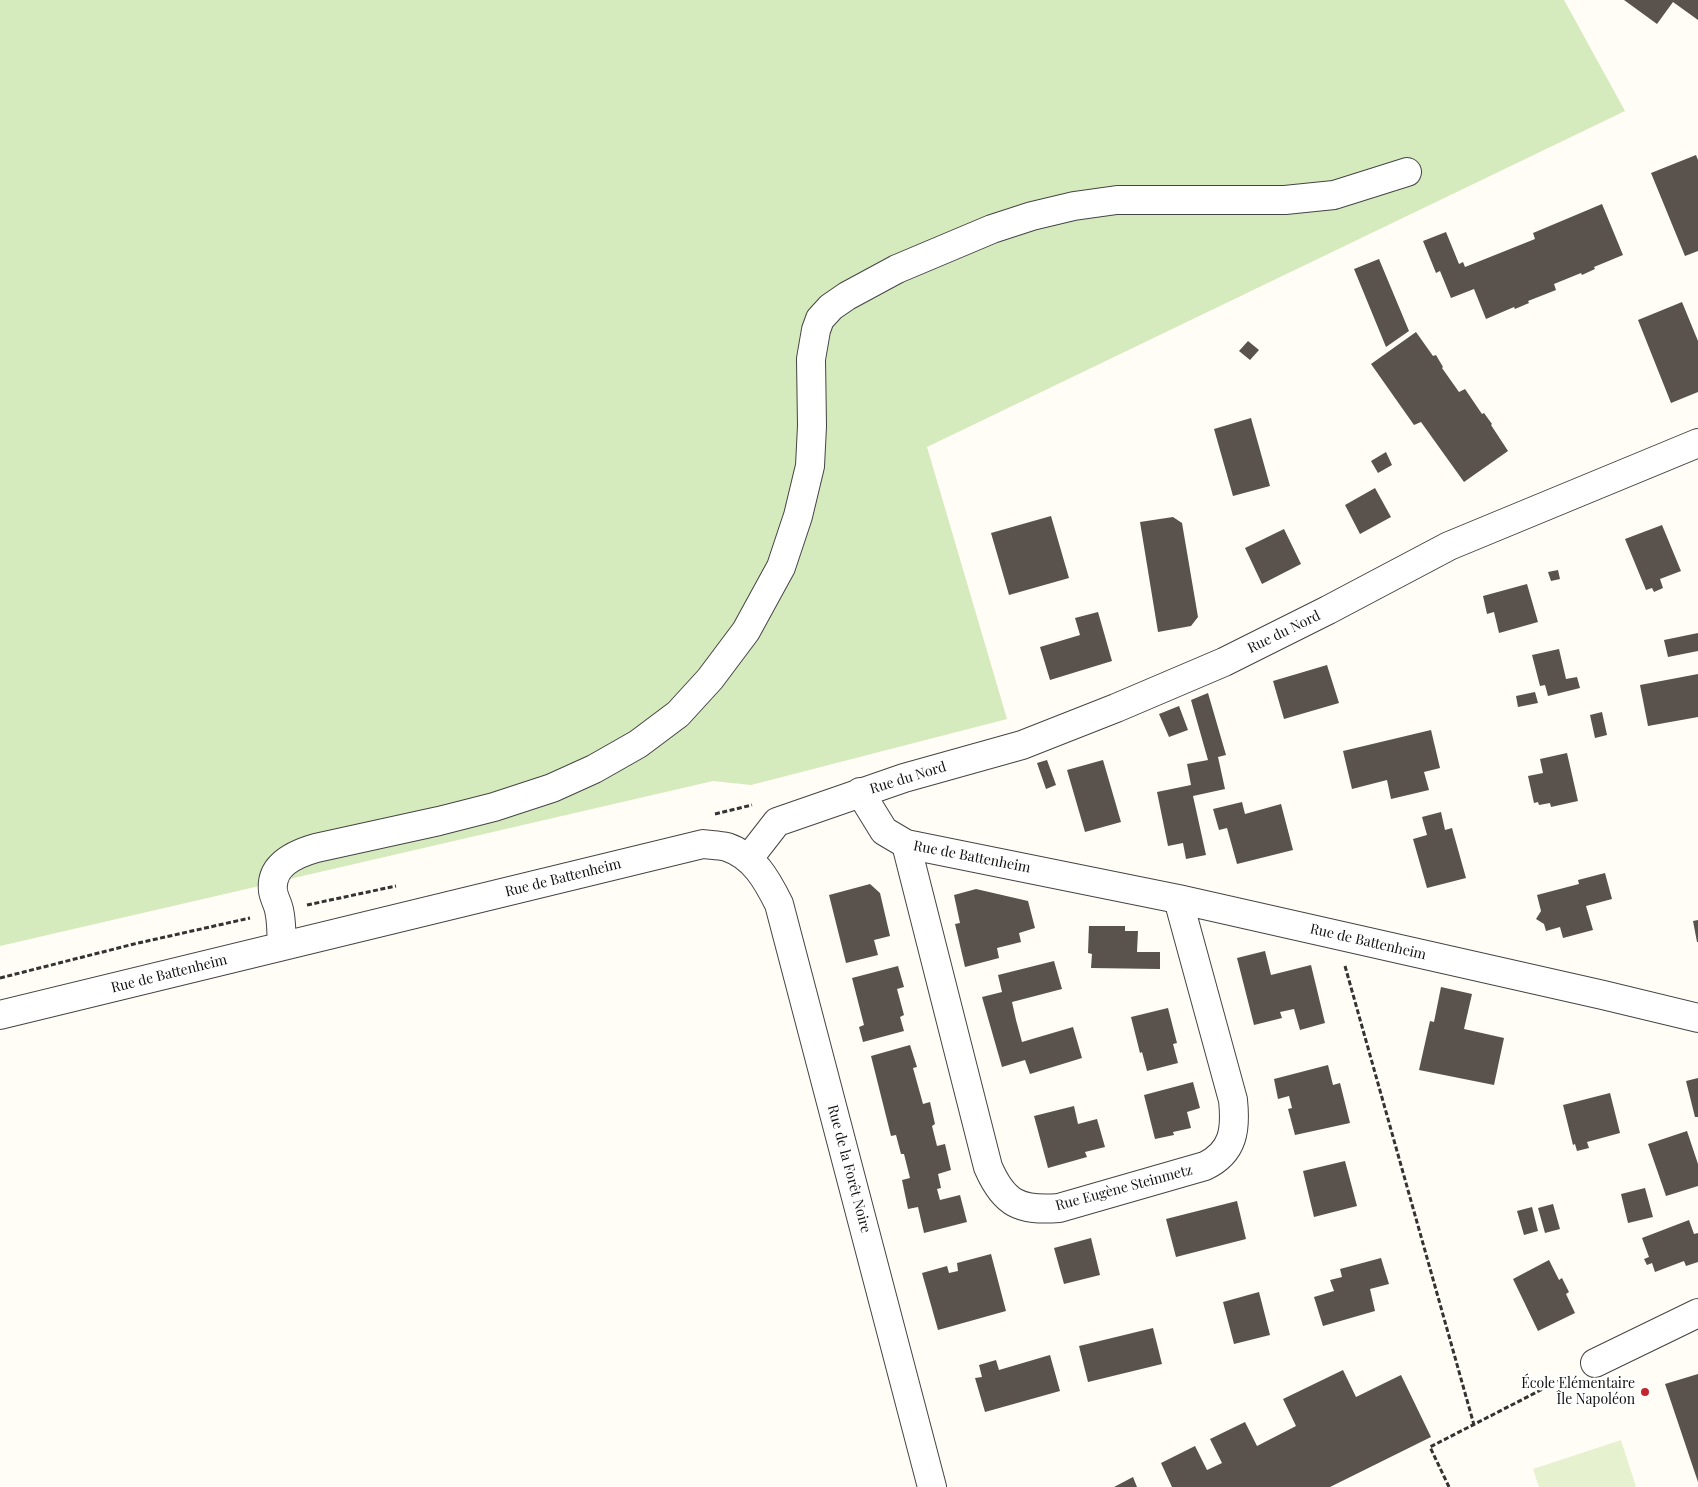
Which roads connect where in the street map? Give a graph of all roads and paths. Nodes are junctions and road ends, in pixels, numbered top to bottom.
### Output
1 (1407, 172) dead end
2 (1698, 443) edge
3 (860, 792) junction
4 (906, 844) junction
5 (749, 858) junction
6 (1178, 899) junction
7 (1336, 934) junction
8 (282, 946) junction
9 (0, 1015) edge
10 (1698, 1018) edge
11 (1698, 1313) edge
12 (1595, 1363) joint
13 (1474, 1425) junction
14 (932, 1487) edge
15 (1449, 1487) edge

1 - 8 street
2 - 3 street, Rue du Nord
3 - 4 street, Rue de Battenheim
3 - 5 street
4 - 6 street, Rue de Battenheim
4 - 6 street, Rue Eugène Steinmetz
5 - 8 street, Rue de Battenheim
5 - 14 street, Rue de la Forêt Noire
6 - 7 street, Rue de Battenheim
7 - 10 street, Rue de Battenheim
7 - 13 path
8 - 9 street, Rue de Battenheim
11 - 12 street
12 - 13 path
13 - 15 path

